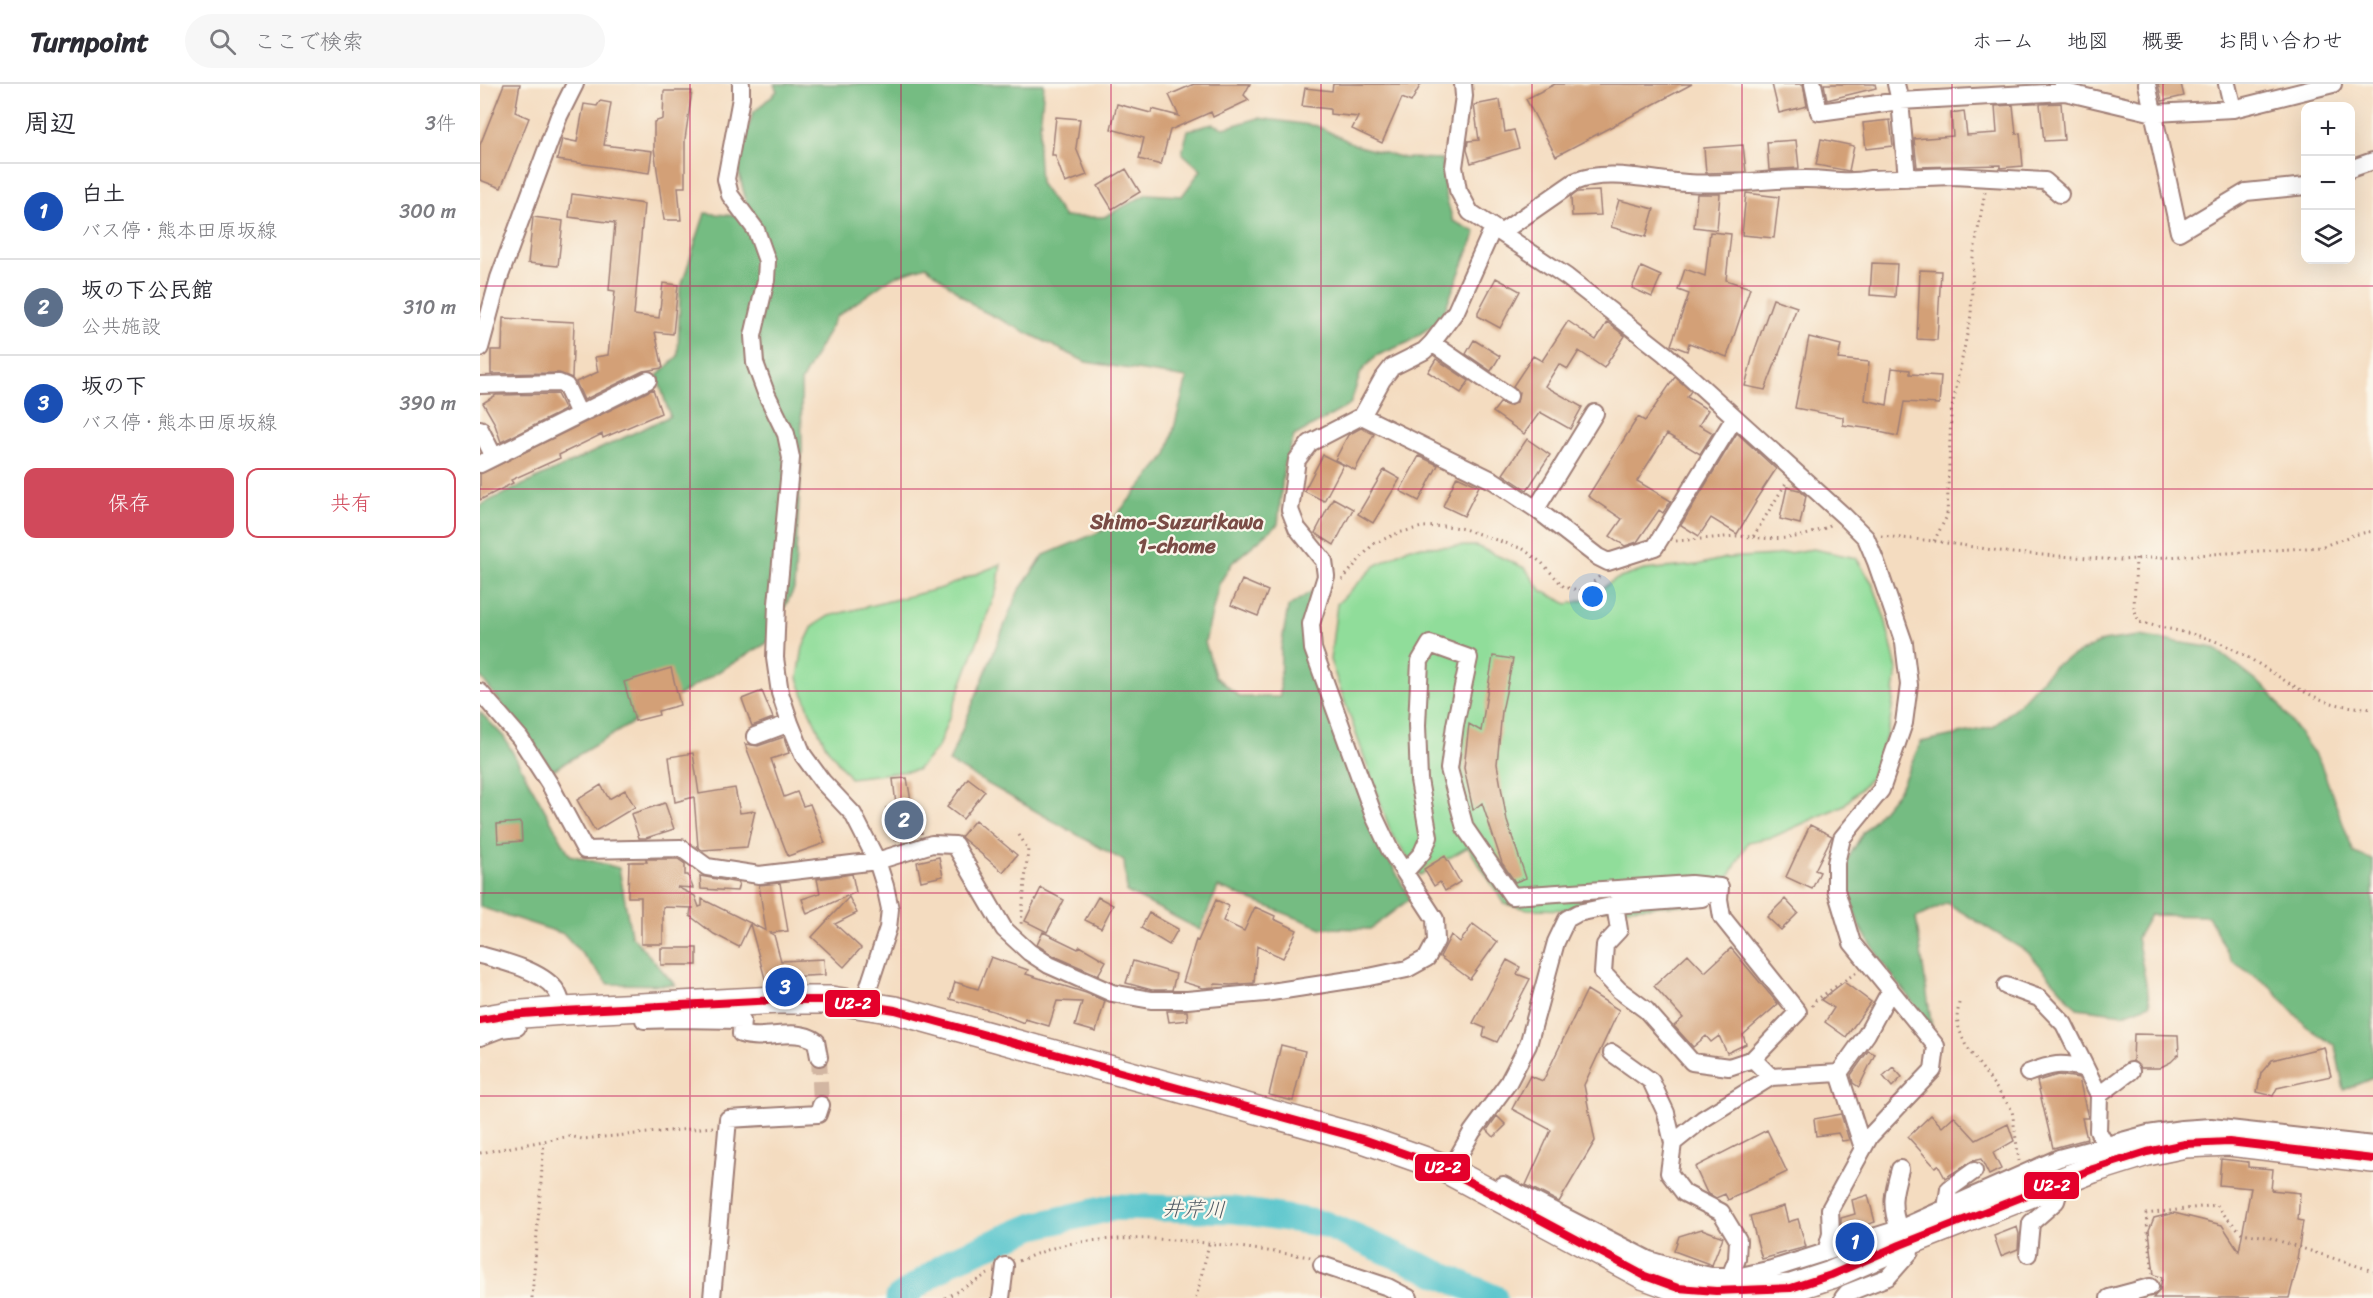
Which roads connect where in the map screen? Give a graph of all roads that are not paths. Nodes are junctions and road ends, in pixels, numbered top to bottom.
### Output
1 (575, 84) edge
2 (741, 84) edge
3 (1463, 84) edge
4 (1813, 84) edge
5 (1896, 84) edge
6 (2147, 84) edge
7 (2227, 84) edge
8 (2333, 84) edge
9 (2313, 86) edge
10 (2064, 88) edge
11 (1981, 90) edge
12 (1900, 101) junction
13 (2233, 109) junction
14 (2154, 113) junction
15 (2373, 161) edge
16 (2355, 167) edge
17 (1907, 178) junction
18 (2301, 186) edge
19 (2060, 194) dead end
20 (1497, 230) junction
21 (1432, 343) junction
22 (480, 348) edge
23 (648, 380) dead end
24 (480, 385) edge
25 (1509, 396) dead end
26 (1595, 413) dead end
27 (579, 414) junction
28 (1362, 416) junction
29 (1735, 417) junction
30 (480, 429) edge
31 (487, 460) edge
32 (1536, 508) junction
33 (480, 692) edge
34 (790, 723) junction
35 (755, 736) dead end
36 (877, 861) junction
37 (1406, 872) junction
38 (1720, 887) junction
39 (1615, 905) junction
40 (480, 955) edge
41 (2006, 986) dead end
42 (1890, 991) junction
43 (863, 1004) junction
44 (564, 1011) junction
45 (671, 1013) junction
46 (480, 1020) edge
47 (480, 1037) edge
48 (1612, 1053) dead end
49 (819, 1057) tunnel mouth
50 (1753, 1059) junction
51 (2086, 1069) junction
52 (2132, 1071) dead end
53 (1839, 1073) junction
54 (2028, 1073) dead end
55 (1771, 1077) junction
56 (2099, 1095) junction
57 (821, 1105) dead end
58 (2373, 1134) edge
59 (1673, 1143) junction
60 (2373, 1145) edge
61 (2106, 1146) junction
62 (1423, 1148) dead end
63 (1863, 1148) junction
64 (2339, 1148) junction
65 (2373, 1159) edge
66 (1455, 1162) junction
67 (1900, 1170) dead end
68 (2373, 1170) edge
69 (1974, 1171) dead end
70 (2059, 1191) junction
71 (1946, 1208) junction
72 (1898, 1245) junction
73 (1826, 1252) junction
74 (2028, 1254) dead end
75 (1316, 1261) road end
76 (1005, 1266) road end
77 (1730, 1276) junction
78 (2150, 1287) road end
79 (1387, 1293) edge
80 (712, 1298) edge
81 (1001, 1298) edge
82 (1409, 1298) edge
83 (1843, 1298) edge
84 (2109, 1298) edge

1 - 22 street
2 - 34 street
3 - 20 street
4 - 12 street
5 - 12 street
6 - 14 street
7 - 13 street
8 - 9 street
9 - 13 street
10 - 11 street
10 - 14 street
11 - 12 street
12 - 17 street
13 - 14 street
14 - 18 street
15 - 16 street
17 - 19 street
17 - 20 street
20 - 21 street
20 - 29 street
21 - 25 street
21 - 28 street
23 - 27 street
24 - 27 street
26 - 32 street
27 - 31 street
28 - 32 street
28 - 37 street
29 - 32 street
29 - 42 street
30 - 31 street
33 - 36 street
34 - 35 street
34 - 36 street
36 - 37 street
36 - 43 street
37 - 38 street
38 - 39 street
38 - 50 street
39 - 50 street
39 - 66 street
40 - 44 street
41 - 51 street
42 - 53 street
42 - 63 street
43 - 45 main road
43 - 72 main road
44 - 45 main road
44 - 46 main road
45 - 47 street
45 - 49 street
48 - 59 street
50 - 55 street
51 - 54 street
51 - 56 street
52 - 56 street
53 - 55 street
53 - 63 street
55 - 59 street
56 - 61 street
57 - 80 street
58 - 64 street
59 - 77 street
60 - 64 street
61 - 64 street
61 - 71 street
62 - 66 street
63 - 73 street
64 - 65 main road
64 - 72 main road
66 - 77 street
67 - 72 street
68 - 70 street
69 - 71 street
70 - 72 street
70 - 74 street
71 - 72 street
72 - 73 street
72 - 83 street
73 - 77 street
75 - 79 street
76 - 81 street
78 - 84 street
79 - 82 street

